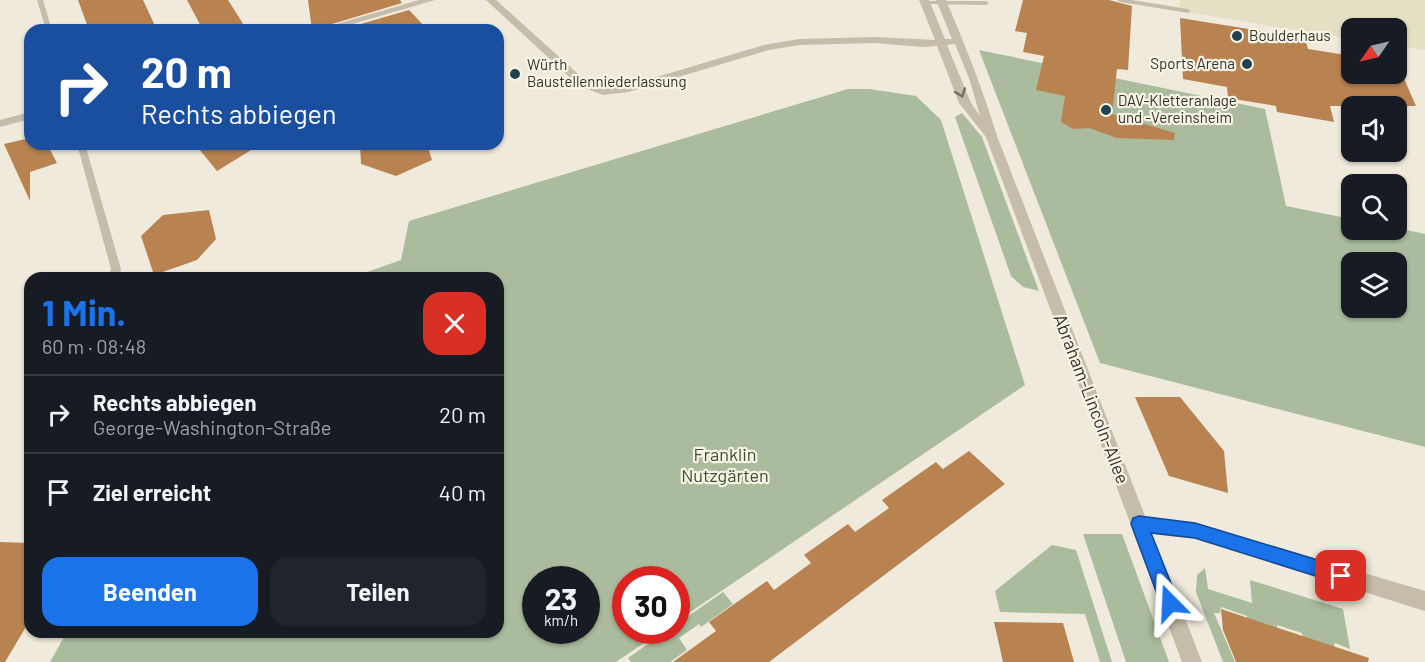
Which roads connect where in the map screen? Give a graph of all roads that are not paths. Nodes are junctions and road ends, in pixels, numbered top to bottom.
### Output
1 (40, 0) edge
2 (491, 0) edge
3 (1120, 0) edge
4 (424, 1) edge
5 (925, 1) edge
6 (941, 1) edge
7 (986, 3) dead end
8 (1188, 10) dead end
9 (47, 24) edge
10 (342, 24) edge
11 (941, 41) junction
12 (960, 41) junction
13 (24, 117) edge
14 (0, 124) edge
15 (991, 136) junction
16 (83, 150) edge
17 (115, 272) edge
18 (1139, 524) junction
19 (1425, 601) edge
20 (1192, 662) edge

1 - 9 lane
2 - 11 street
3 - 8 lane
4 - 10 street
5 - 6 lane
5 - 11 street, Abraham-Lincoln-Allee
6 - 7 lane
6 - 12 street, Abraham-Lincoln-Allee
11 - 12 street
11 -> 15 street, Abraham-Lincoln-Allee
12 - 15 street, Abraham-Lincoln-Allee
13 - 14 street
15 - 18 street, Abraham-Lincoln-Allee
16 - 17 lane
18 - 19 street
18 - 20 street, Abraham-Lincoln-Allee

